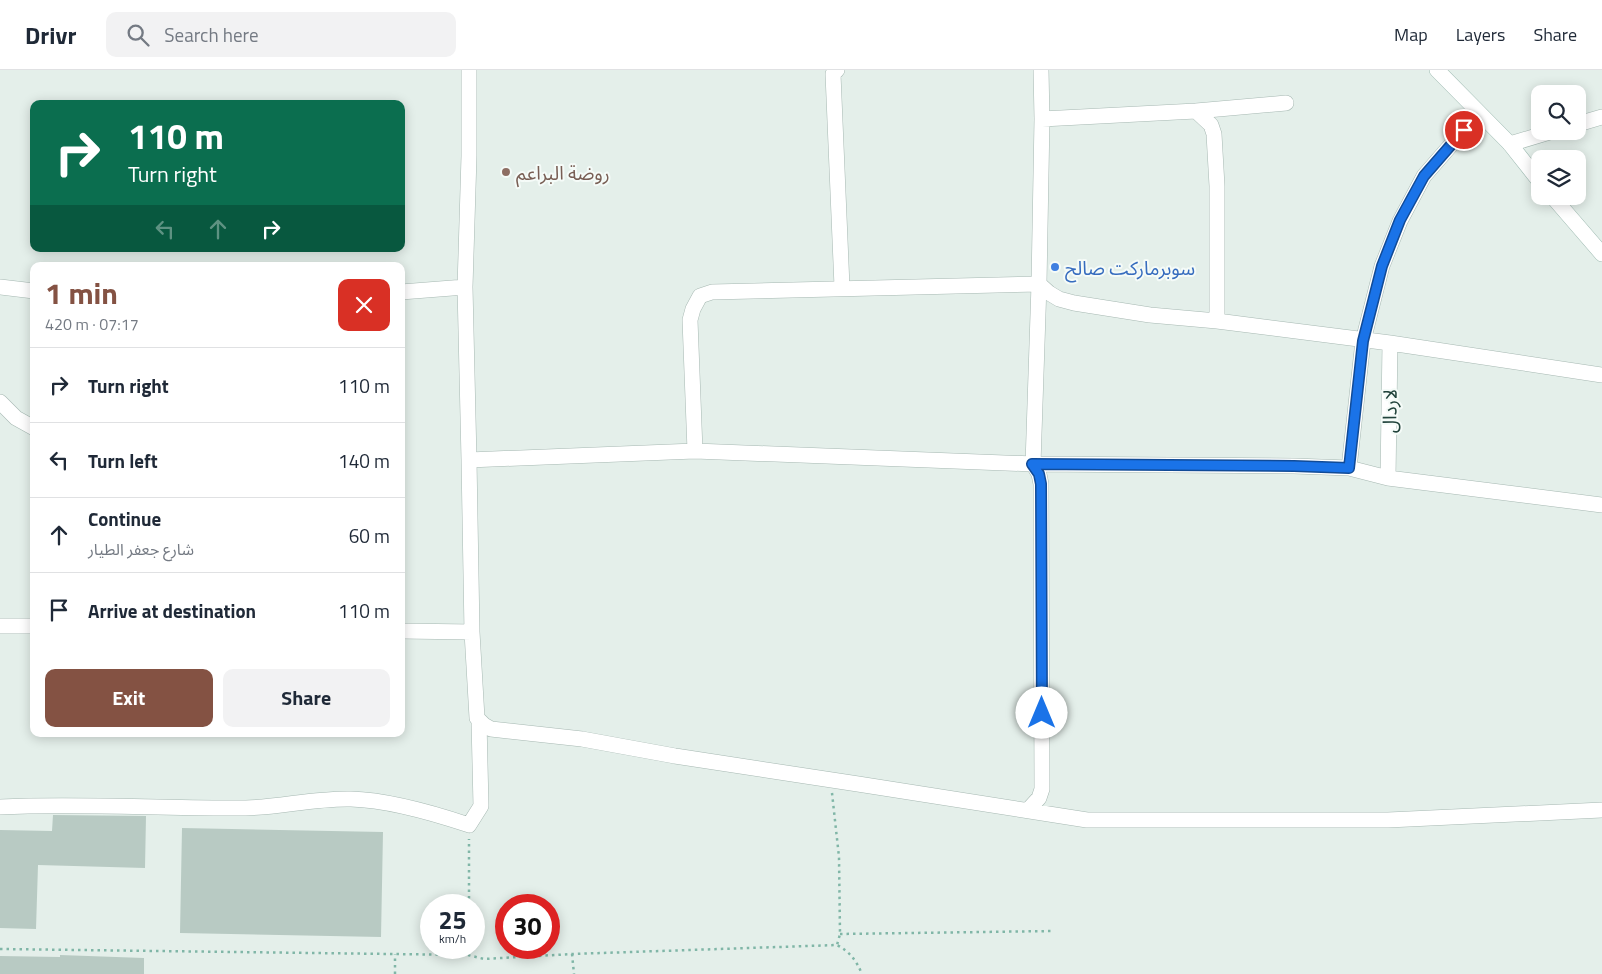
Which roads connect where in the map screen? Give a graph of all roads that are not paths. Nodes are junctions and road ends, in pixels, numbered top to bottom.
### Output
1 (469, 70) edge
2 (837, 70) edge
3 (1041, 70) edge
4 (1437, 70) edge
5 (1286, 103) dead end
6 (1196, 111) junction
7 (1482, 116) junction
8 (1602, 117) edge
9 (1042, 119) junction
10 (1586, 122) edge
11 (1531, 138) edge
12 (1510, 144) junction
13 (1531, 171) edge
14 (1560, 205) edge
15 (1602, 254) edge
16 (1039, 284) junction
17 (0, 287) edge
18 (464, 287) junction
19 (842, 288) junction
20 (30, 291) edge
21 (405, 292) edge
22 (1217, 321) junction
23 (1363, 341) junction
24 (1390, 344) junction
25 (1602, 375) edge
26 (0, 402) edge
27 (30, 426) edge
28 (695, 451) junction
29 (469, 460) junction
30 (1032, 464) junction
31 (1349, 468) junction
32 (1388, 478) junction
33 (1602, 505) edge
34 (0, 626) edge
35 (30, 626) edge
36 (405, 631) edge
37 (472, 632) junction
38 (480, 722) junction
39 (1042, 789) junction
40 (0, 807) edge
41 (1028, 810) junction
42 (1602, 810) edge
43 (1061, 816) junction

1 - 18 street
2 - 19 street
3 - 9 street
4 - 7 street
5 - 6 street
6 - 9 street
6 - 22 street
7 - 12 street
7 - 23 street
8 - 10 street
9 - 16 street
11 - 12 street
12 - 13 street
14 - 15 street
16 - 19 street
16 - 22 street
16 - 30 street
17 - 20 street
18 - 21 street
18 - 29 street
19 - 28 street
22 - 23 street
23 - 24 street
23 - 31 street
24 - 25 street
24 - 32 street, لاردال
26 - 27 street
28 - 29 street
28 - 30 street
29 - 37 street
30 - 31 street
30 - 39 street
31 - 32 street
32 - 33 street
34 - 35 street
36 - 37 street
37 - 38 street
38 - 40 street
38 - 41 street
39 - 41 street
39 - 43 street
41 - 43 street
42 - 43 street

